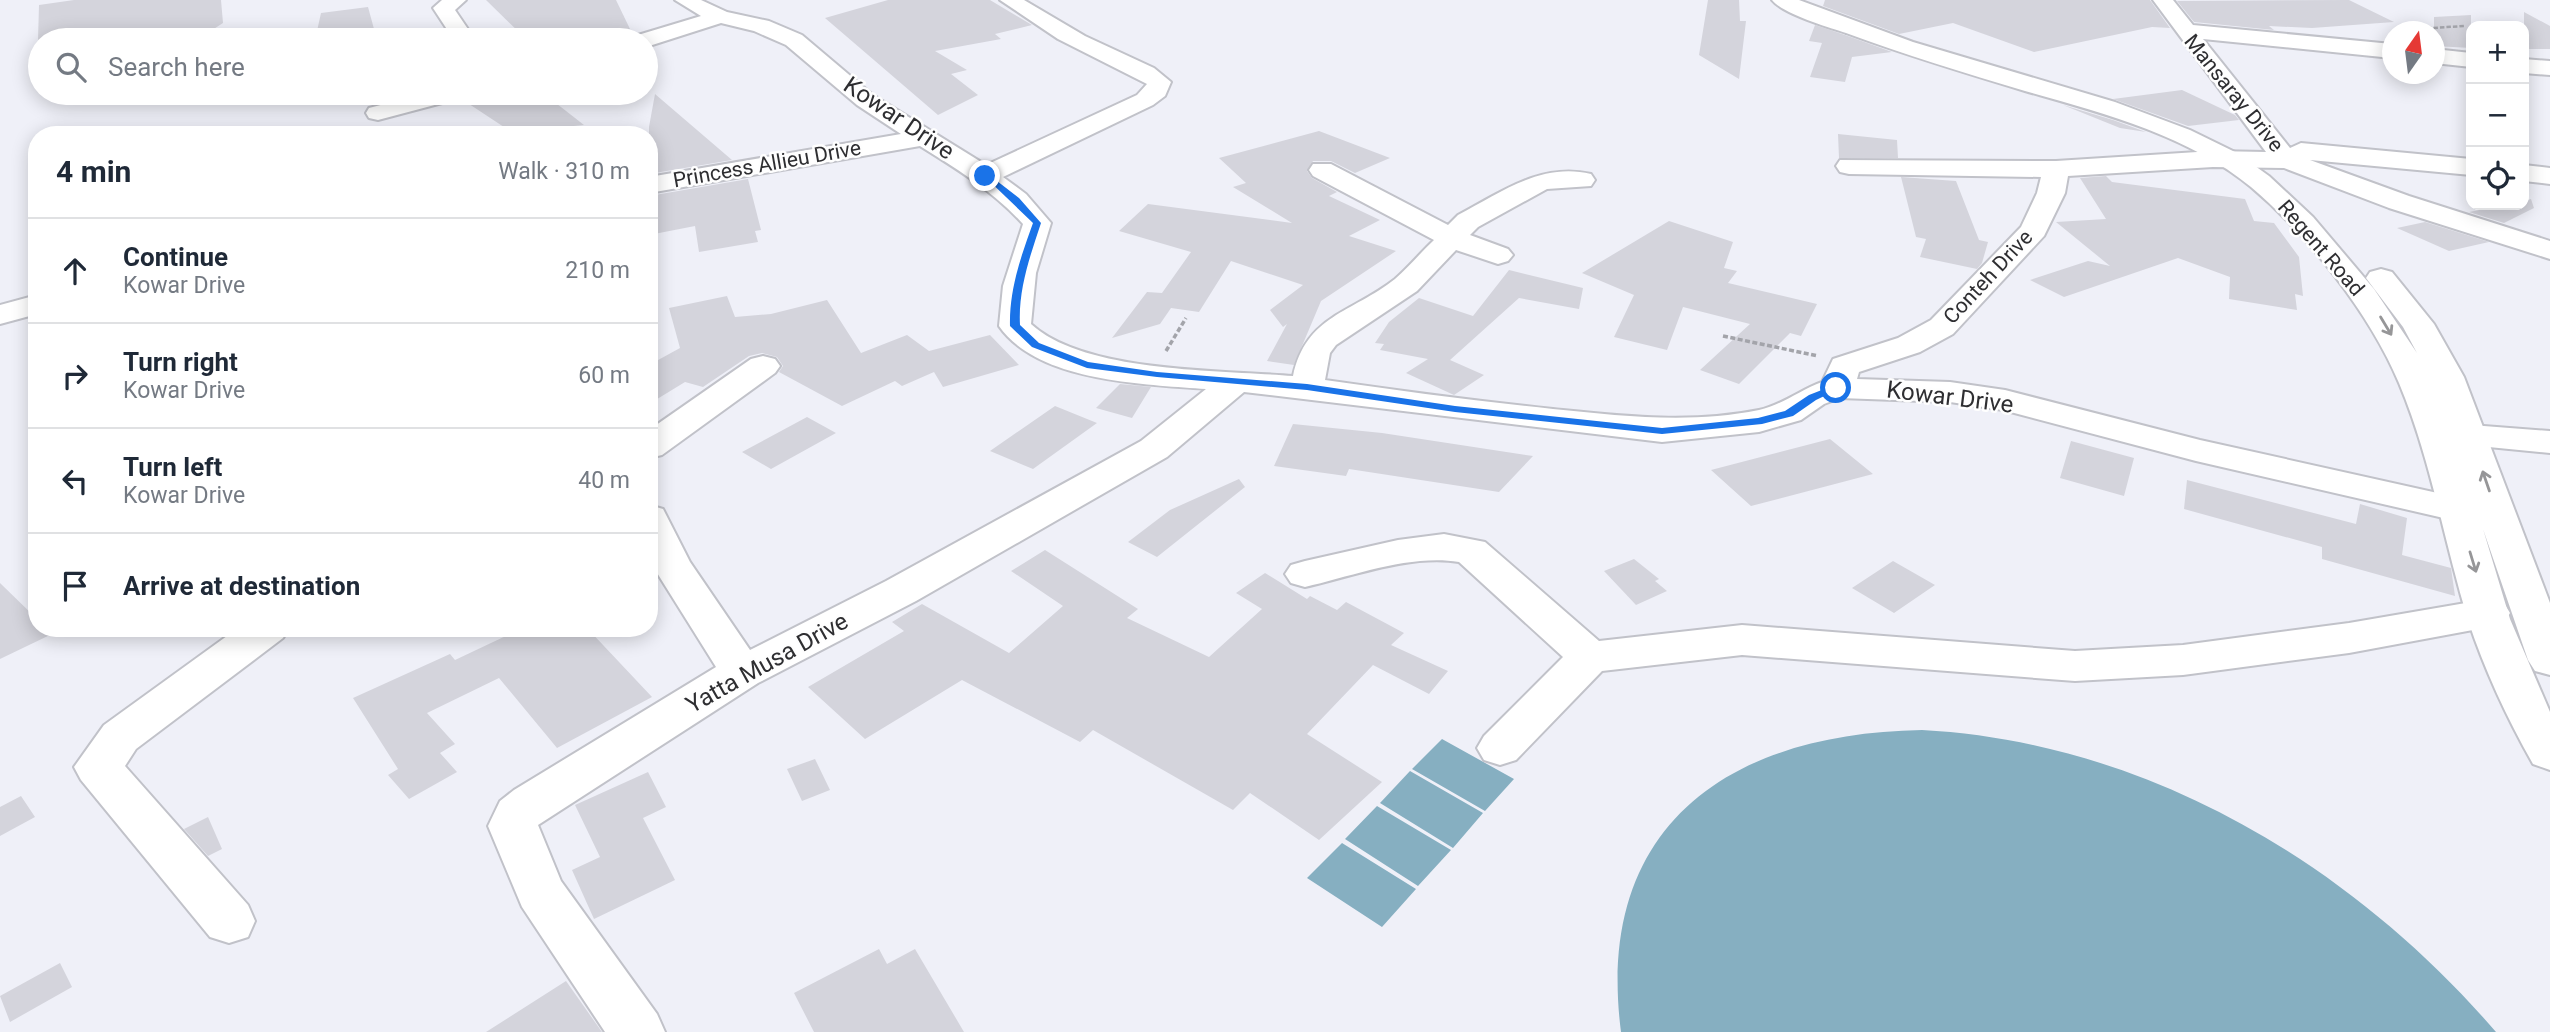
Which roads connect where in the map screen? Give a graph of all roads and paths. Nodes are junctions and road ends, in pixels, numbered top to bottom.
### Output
1 (456, 0) edge
2 (685, 0) edge
3 (1010, 0) edge
4 (1782, 0) edge
5 (1807, 0) edge
6 (2163, 0) edge
7 (720, 17) junction
8 (456, 28) edge
9 (2185, 31) junction
10 (658, 36) edge
11 (2382, 50) edge
12 (2445, 57) edge
13 (2466, 59) edge
14 (2529, 66) edge
15 (2550, 68) edge
16 (408, 105) edge
17 (378, 113) dead end
18 (927, 137) junction
19 (2263, 157) junction
20 (1849, 166) dead end
21 (2466, 167) edge
22 (2056, 169) junction
23 (1322, 170) dead end
24 (2529, 174) edge
25 (985, 176) junction
26 (2550, 176) edge
27 (1582, 180) dead end
28 (658, 183) edge
29 (1452, 238) junction
30 (2550, 250) edge
31 (1498, 255) dead end
32 (28, 307) edge
33 (0, 316) edge
34 (1186, 318) dead end
35 (1723, 335) dead end
36 (763, 366) dead end
37 (1157, 374) junction
38 (1840, 377) junction
39 (1236, 382) junction
40 (1307, 387) junction
41 (2471, 436) junction
42 (658, 441) edge
43 (2550, 442) edge
44 (2456, 509) junction
45 (2499, 519) junction
46 (658, 536) edge
47 (1305, 573) dead end
48 (2489, 613) junction
49 (256, 637) edge
50 (1590, 657) junction
51 (2550, 660) edge
52 (742, 672) junction
53 (1500, 748) dead end
54 (2550, 752) edge
55 (229, 921) dead end
56 (638, 1032) edge

1 - 8 street
2 - 7 street, Kowar Drive
3 - 25 street
4 - 19 street, Regent Road
5 - 19 street, Regent Road
6 - 9 street, Mansaray Drive
7 - 10 street
7 - 18 street, Kowar Drive
9 - 11 street
9 - 19 street, Mansaray Drive
12 - 13 street
14 - 15 street
16 - 17 street
18 - 25 street, Kowar Drive
18 - 28 street, Princess Allieu Drive
19 - 21 street
19 - 22 street
19 - 30 street
19 - 41 street, Regent Road
19 -> 44 street, Regent Road
20 - 22 street
22 - 38 street, Conteh Drive
23 - 29 street
24 - 26 street
25 - 37 street, Kowar Drive
27 - 29 street
29 - 31 street
29 - 40 street
32 - 33 street
34 - 37 path
35 - 38 path
36 - 42 street
37 - 39 street, Kowar Drive
38 - 40 street, Kowar Drive
38 - 44 street, Kowar Drive
39 - 40 street, Kowar Drive
39 - 52 street, Yatta Musa Drive
41 - 43 street
45 -> 41 street, Regent Road
44 - 45 street, Kowar Drive
44 -> 48 street, Regent Road
45 - 51 street, Regent Road
46 - 52 street
47 - 50 street
48 - 50 street
48 - 54 street, Regent Road
49 - 55 street
50 - 53 street
52 - 56 street, Yatta Musa Drive

